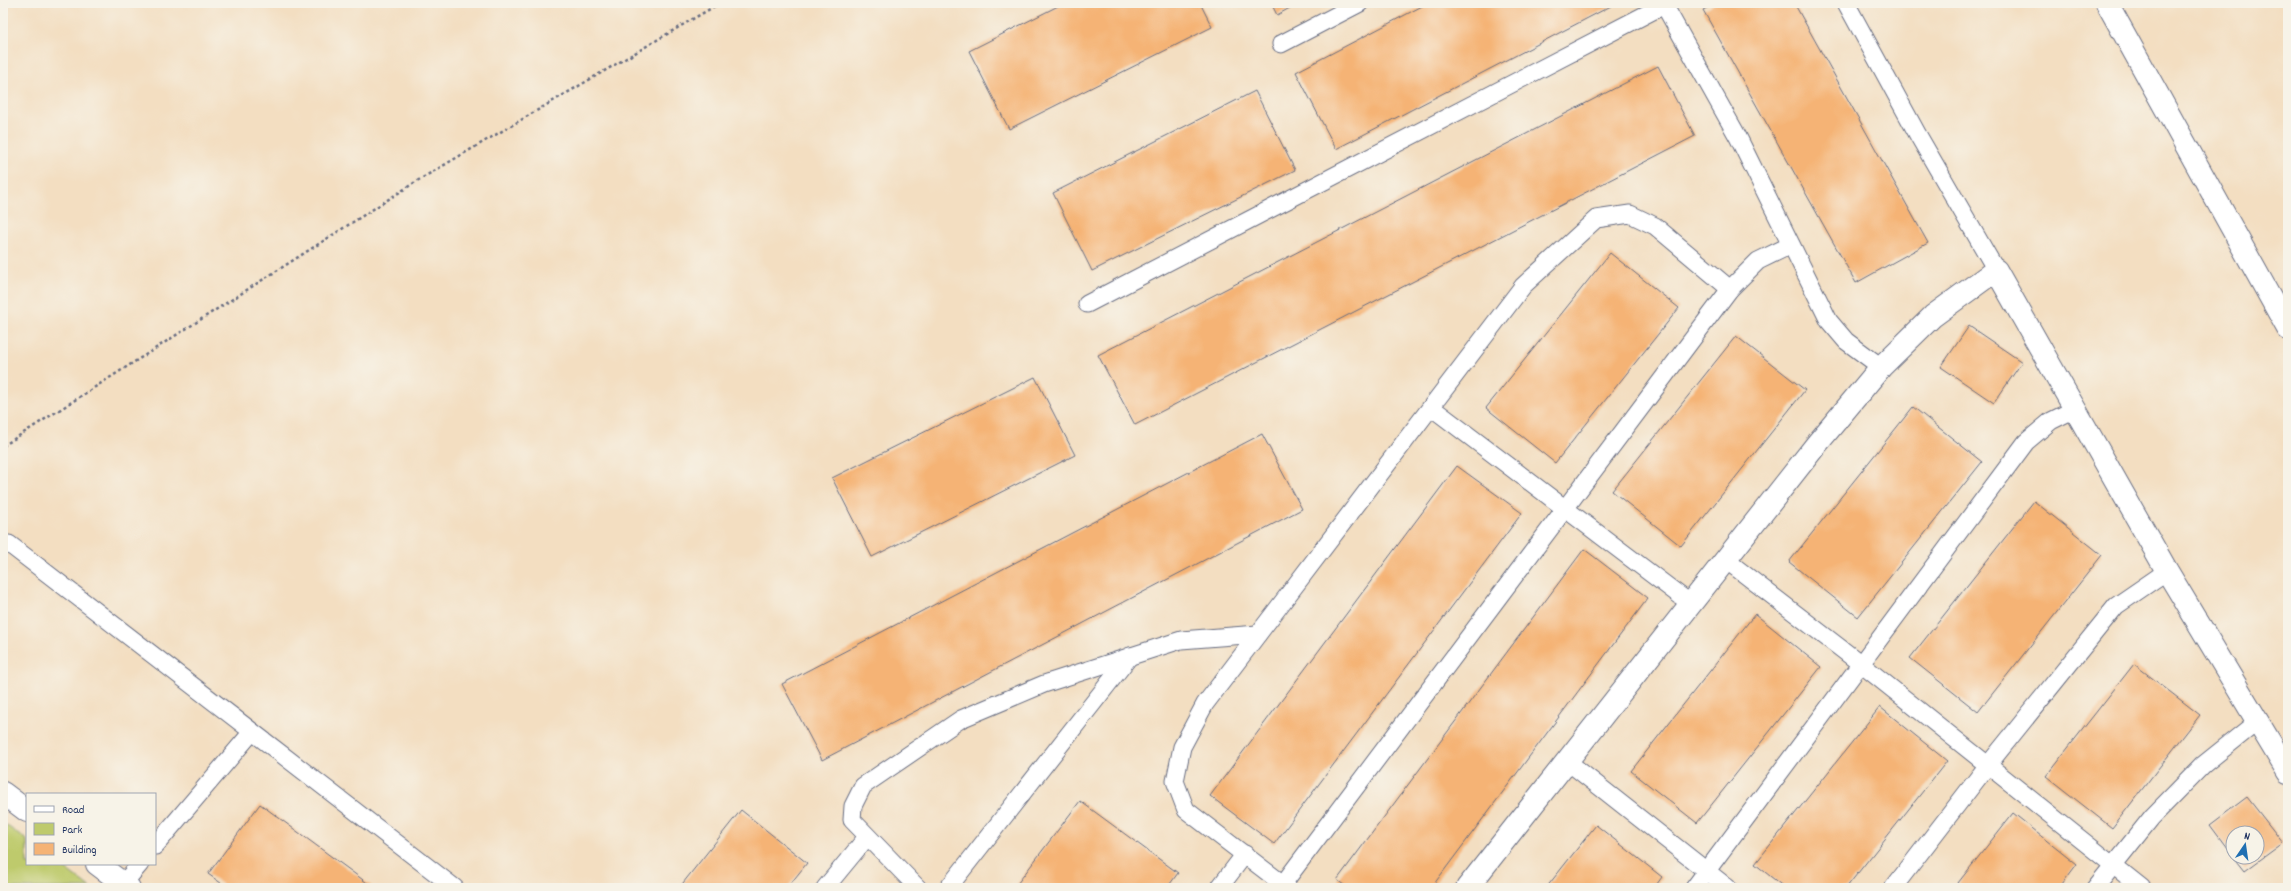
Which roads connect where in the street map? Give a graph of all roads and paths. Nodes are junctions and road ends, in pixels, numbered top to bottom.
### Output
1 (720, 3) edge
2 (1360, 3) edge
3 (1846, 3) edge
4 (2107, 3) edge
5 (1664, 4) edge
6 (1281, 44) dead end
7 (1791, 245) junction
8 (1996, 270) junction
9 (1730, 289) junction
10 (1087, 304) dead end
11 (2288, 329) edge
12 (1881, 367) junction
13 (1431, 407) junction
14 (2075, 409) junction
15 (3, 446) edge
16 (1566, 508) junction
17 (9, 544) dead end
18 (1726, 560) junction
19 (2168, 571) junction
20 (1691, 604) junction
21 (1258, 634) junction
22 (1130, 656) junction
23 (1861, 664) junction
24 (2258, 721) junction
25 (252, 732) junction
26 (1567, 761) junction
27 (1988, 765) junction
28 (2288, 772) edge
29 (3, 793) edge
30 (26, 810) edge
31 (867, 837) junction
32 (156, 845) edge
33 (1245, 854) junction
34 (2113, 864) junction
35 (98, 865) edge
36 (139, 865) edge
37 (1707, 870) junction
38 (126, 886) edge
39 (1285, 886) edge
40 (455, 888) edge
41 (825, 888) edge
42 (918, 888) edge
43 (948, 888) edge
44 (1219, 888) edge
45 (1467, 888) edge
46 (1694, 888) edge
47 (1728, 888) edge
48 (1893, 888) edge
49 (2095, 888) edge
50 (2142, 888) edge

1 - 15 path
2 - 6 lane
3 - 8 lane
4 - 11 street
5 - 7 lane
5 - 10 lane
7 - 9 lane
7 - 12 lane
8 - 12 street
8 - 14 street
9 - 13 lane
9 - 16 lane
12 - 18 street
13 - 16 lane
13 - 21 lane
14 - 19 street
14 - 23 lane
16 - 20 lane
16 - 39 lane
17 - 25 lane
18 - 20 street
18 - 23 lane
19 - 24 street
19 - 27 lane
20 - 26 street
21 - 22 lane
21 - 33 lane
22 - 31 lane
22 - 43 lane
23 - 27 lane
23 - 37 lane
24 - 28 street
24 - 34 lane
25 - 32 lane
25 - 40 lane
26 - 37 lane
26 - 45 street
27 - 34 lane
27 - 48 lane
29 - 30 street
31 - 41 lane
31 - 42 lane
33 - 39 lane
33 - 44 lane
34 - 49 lane
34 - 50 lane
35 - 38 street
36 - 38 lane
37 - 46 lane
37 - 47 lane

